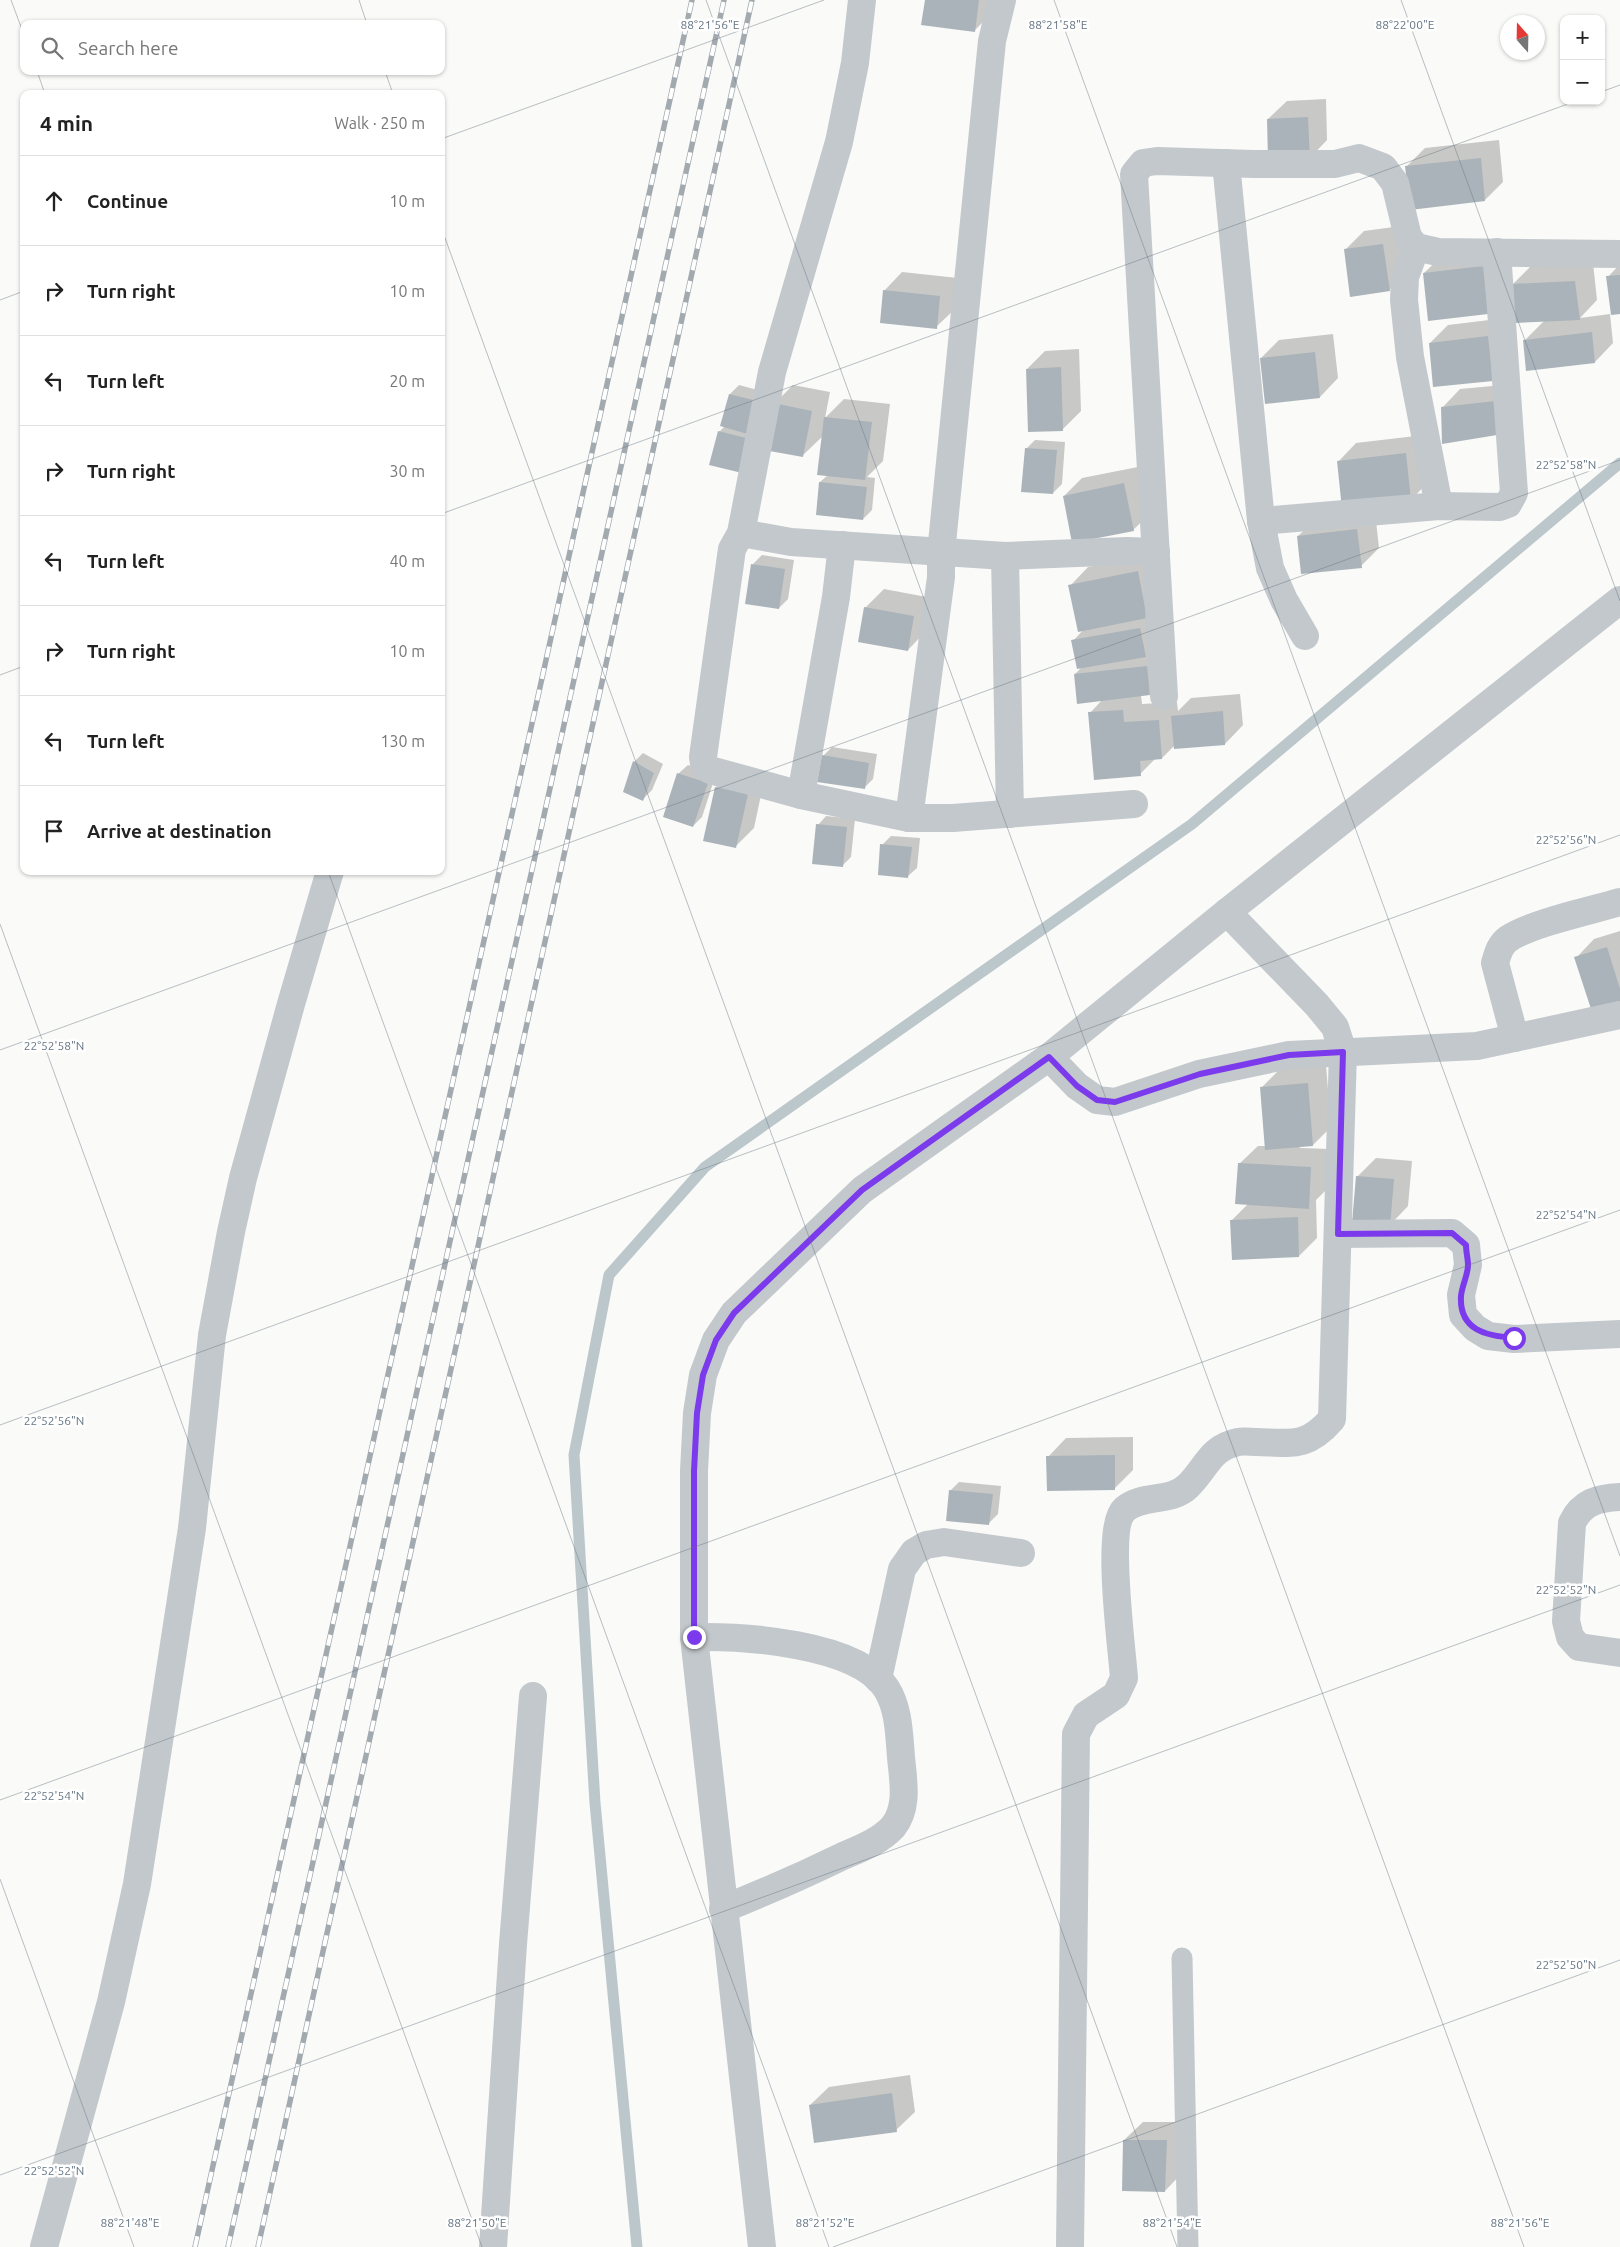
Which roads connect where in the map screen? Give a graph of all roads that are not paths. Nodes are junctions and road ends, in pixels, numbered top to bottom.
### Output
1 (862, 0) edge
2 (1002, 0) edge
3 (1226, 163) junction
4 (1416, 247) junction
5 (1497, 252) junction
6 (1620, 254) edge
7 (1439, 506) junction
8 (1262, 521) junction
9 (741, 533) junction
10 (842, 545) junction
11 (941, 552) junction
12 (1156, 552) junction
13 (1005, 556) junction
14 (1620, 600) edge
15 (1305, 636) dead end
16 (1164, 696) dead end
17 (801, 795) junction
18 (1134, 804) dead end
19 (1010, 814) junction
20 (909, 818) junction
21 (329, 875) edge
22 (1620, 902) edge
23 (1227, 912) junction
24 (1620, 1015) edge
25 (1515, 1038) junction
26 (1343, 1052) junction
27 (1049, 1057) junction
28 (1338, 1234) junction
29 (1620, 1334) edge
30 (1620, 1497) edge
31 (1022, 1553) dead end
32 (694, 1637) junction
33 (1620, 1653) edge
34 (878, 1679) junction
35 (533, 1696) dead end
36 (723, 1909) junction
37 (1182, 1958) dead end
38 (44, 2247) edge
39 (493, 2247) edge
40 (762, 2247) edge
41 (1070, 2247) edge
42 (1188, 2247) edge

1 - 9 street
2 - 11 street
3 - 4 street
3 - 8 street
3 - 12 street
4 - 5 street
4 - 7 street
5 - 6 street
5 - 7 street
7 - 8 street
8 - 15 street
9 - 10 street
9 - 17 street
10 - 11 street
10 - 17 street
11 - 13 street
11 - 20 street
12 - 13 street
12 - 16 street
13 - 19 street
14 - 23 street
17 - 20 street
18 - 19 street
19 - 20 street
21 - 38 street
22 - 25 street
23 - 26 street
23 - 27 street
24 - 25 street
25 - 26 street
26 - 27 street
26 - 28 street
27 - 32 street
28 - 29 street
28 - 41 street
30 - 33 street
31 - 34 street
32 - 34 street
32 - 36 street
34 - 36 street
35 - 39 street
36 - 40 street
37 - 42 lane

